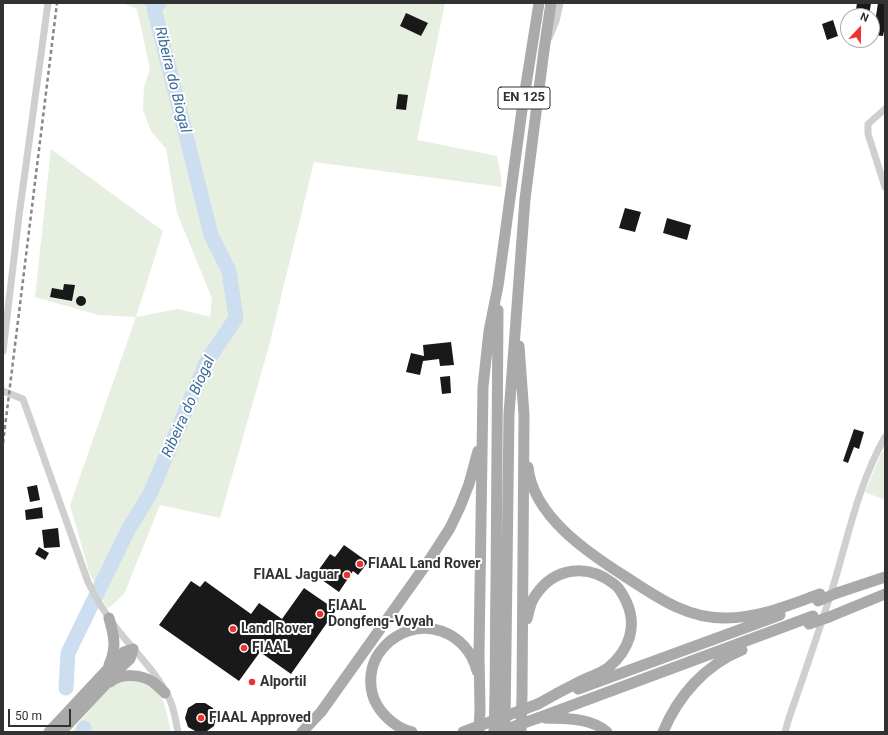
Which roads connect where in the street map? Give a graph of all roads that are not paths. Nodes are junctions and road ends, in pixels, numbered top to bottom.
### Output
1 (48, 3) edge
2 (539, 3) edge
3 (551, 3) edge
4 (560, 3) edge
5 (544, 50) junction
6 (885, 109) edge
7 (885, 187) edge
8 (498, 286) junction
9 (516, 307) junction
10 (3, 351) edge
11 (3, 391) edge
12 (524, 415) junction
13 (482, 423) junction
14 (885, 437) edge
15 (885, 575) edge
16 (885, 590) edge
17 (885, 594) edge
18 (819, 597) junction
19 (830, 613) junction
20 (109, 618) junction
21 (811, 620) junction
22 (523, 645) junction
23 (133, 649) junction
24 (101, 674) junction
25 (104, 686) junction
26 (166, 693) junction
27 (538, 704) junction
28 (480, 709) junction
29 (538, 718) junction
30 (49, 732) edge
31 (61, 732) edge
32 (178, 732) edge
33 (302, 732) edge
34 (412, 732) edge
35 (463, 732) edge
36 (480, 732) edge
37 (494, 732) edge
38 (498, 732) edge
39 (505, 732) edge
40 (521, 732) edge
41 (607, 732) edge
42 (663, 732) edge
43 (785, 732) edge

1 - 10 street
2 - 8 main road, EN 125
3 - 5 main road, EN 125
4 - 5 street
5 - 9 main road, EN 125
6 - 7 street
8 - 13 main road
8 - 37 main road
9 - 12 main road
9 - 39 main road
11 - 20 street
12 - 18 main road
12 - 22 main road
13 - 28 main road
13 - 33 main road
14 - 43 street
15 - 18 main road, bridge
16 - 19 main road
17 - 19 main road
18 - 27 main road
19 - 21 main road, bridge
20 - 23 street
20 - 24 main road
21 - 29 main road
21 - 42 main road
22 - 27 main road
22 - 40 main road
23 - 24 main road
23 - 25 main road
23 - 26 street
24 - 30 main road
25 - 26 main road
25 - 31 main road
26 - 32 street
27 - 35 main road, bridge
28 - 34 main road
28 - 36 main road
29 - 38 main road, bridge
29 - 41 main road

